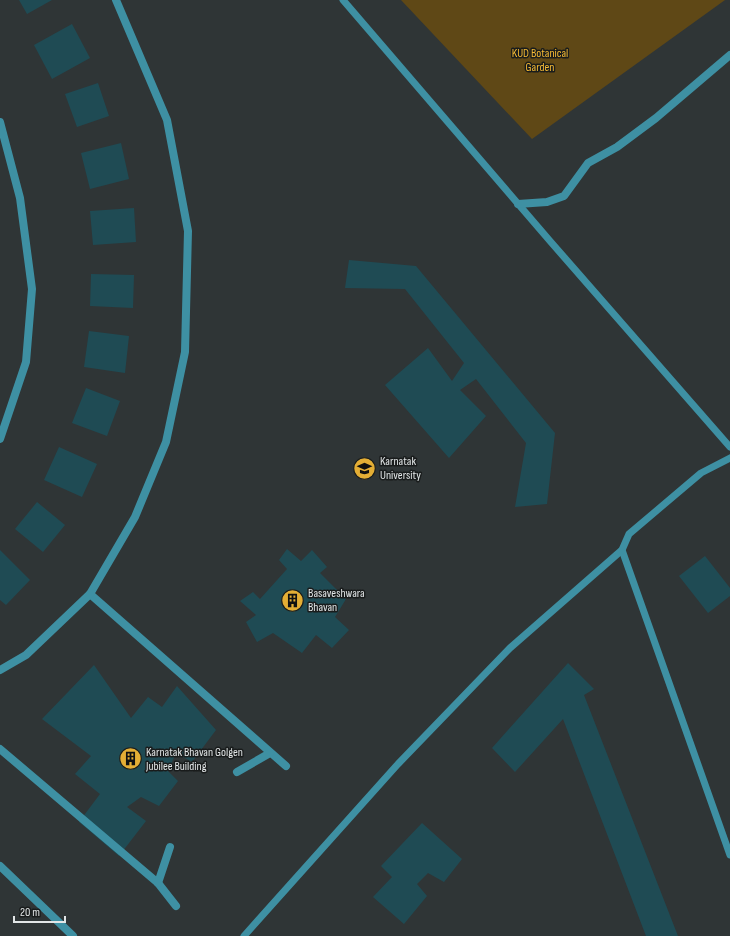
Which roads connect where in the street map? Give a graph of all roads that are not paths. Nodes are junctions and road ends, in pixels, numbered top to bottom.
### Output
1 (116, 0) edge
2 (343, 0) edge
3 (730, 56) edge
4 (0, 122) edge
5 (518, 204) junction
6 (0, 439) edge
7 (730, 447) edge
8 (730, 458) edge
9 (622, 550) junction
10 (90, 594) junction
11 (0, 670) edge
12 (0, 749) edge
13 (270, 752) junction
14 (286, 766) dead end
15 (237, 772) dead end
16 (170, 847) dead end
17 (730, 855) edge
18 (0, 866) edge
19 (158, 883) junction
20 (176, 906) dead end
21 (73, 936) edge
22 (244, 936) edge

1 - 10 street
2 - 5 lane
3 - 5 street
4 - 6 street
5 - 7 lane
8 - 9 lane
9 - 17 lane
9 - 22 lane
10 - 11 street
10 - 13 street
12 - 19 street
13 - 14 street
13 - 15 street
16 - 19 street
18 - 21 street
19 - 20 street

